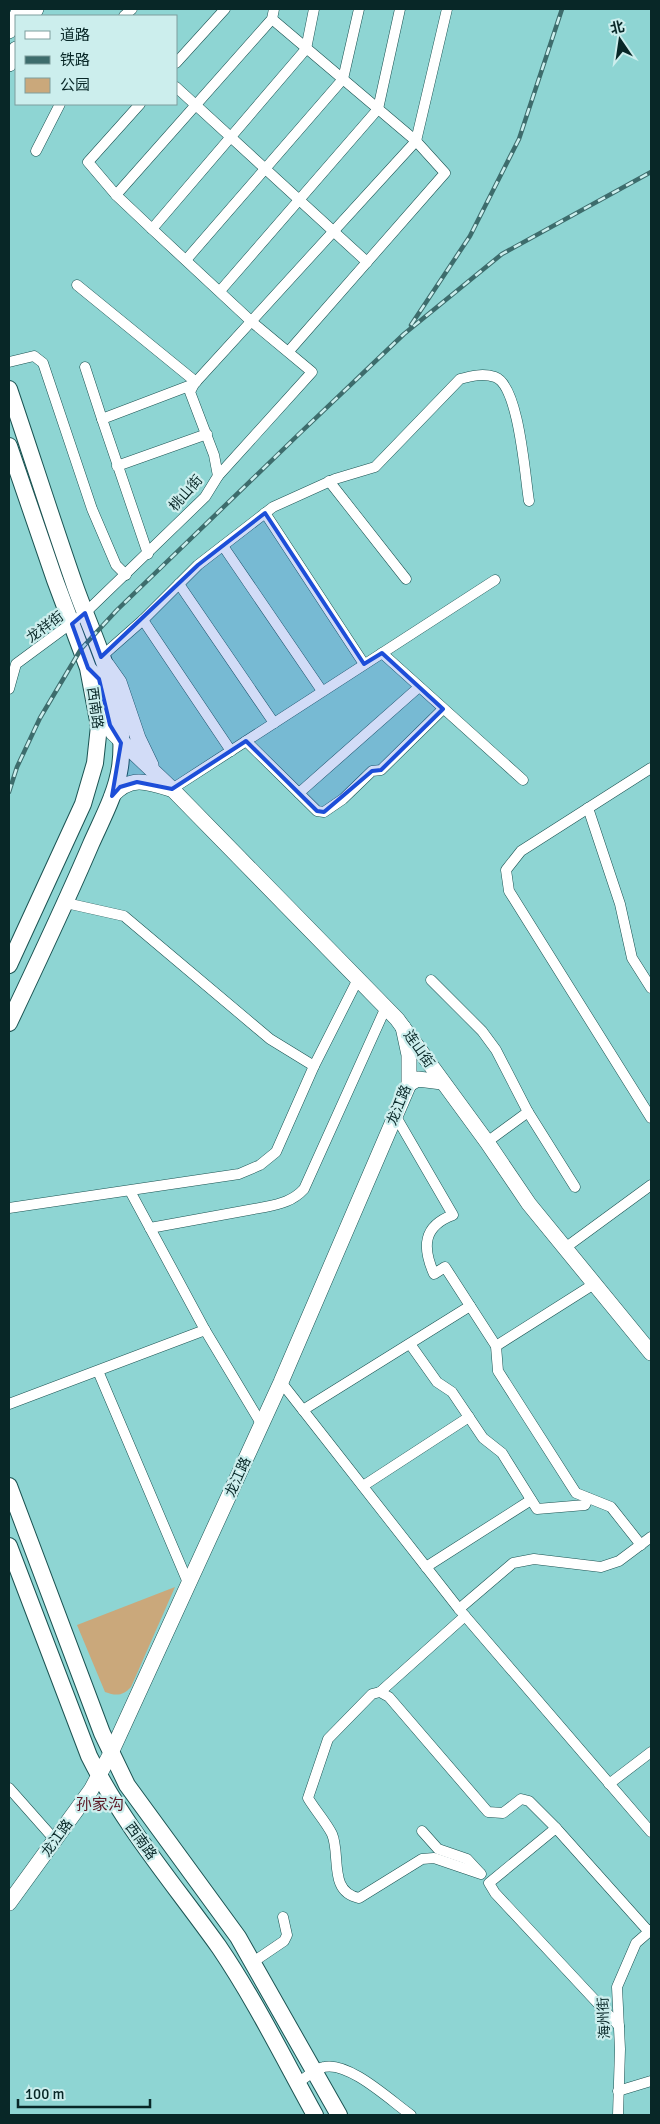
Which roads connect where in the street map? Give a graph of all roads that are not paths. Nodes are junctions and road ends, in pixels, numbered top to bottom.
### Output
1 (225, 9) edge
2 (314, 9) edge
3 (359, 9) edge
4 (400, 9) edge
5 (447, 9) edge
6 (273, 14) edge
7 (15, 19) edge
8 (9, 31) edge
9 (306, 49) junction
10 (15, 51) edge
11 (178, 61) edge
12 (9, 64) edge
13 (342, 79) junction
14 (178, 90) edge
15 (59, 105) edge
16 (139, 105) edge
17 (196, 106) junction
18 (378, 110) junction
19 (230, 137) junction
20 (416, 141) junction
21 (36, 151) dead end
22 (265, 169) junction
23 (116, 194) junction
24 (299, 199) junction
25 (152, 229) junction
26 (334, 232) junction
27 (186, 260) junction
28 (367, 262) junction
29 (77, 285) dead end
30 (220, 291) junction
31 (252, 322) junction
32 (289, 351) junction
33 (9, 362) edge
34 (85, 367) dead end
35 (195, 383) junction
36 (9, 389) edge
37 (102, 419) junction
38 (206, 434) junction
39 (9, 446) edge
40 (117, 466) junction
41 (218, 476) junction
42 (329, 481) junction
43 (529, 501) dead end
44 (265, 514) junction
45 (222, 546) junction
46 (148, 554) junction
47 (126, 575) junction
48 (406, 579) dead end
49 (495, 580) dead end
50 (179, 584) junction
51 (85, 613) junction
52 (143, 620) junction
53 (72, 624) junction
54 (382, 653) junction
55 (101, 656) junction
56 (364, 664) junction
57 (88, 668) junction
58 (419, 687) junction
59 (9, 689) edge
60 (322, 692) junction
61 (443, 709) junction
62 (274, 723) junction
63 (246, 741) junction
64 (122, 742) junction
65 (231, 751) junction
66 (651, 768) edge
67 (155, 773) junction
68 (522, 780) dead end
69 (172, 789) junction
70 (299, 793) junction
71 (112, 796) junction
72 (588, 808) junction
73 (66, 903) junction
74 (9, 965) edge
75 (358, 979) junction
76 (431, 980) dead end
77 (651, 988) edge
78 (386, 1007) junction
79 (9, 1023) edge
80 (403, 1027) junction
81 (314, 1066) junction
82 (442, 1082) junction
83 (409, 1084) junction
84 (528, 1112) junction
85 (395, 1115) junction
86 (651, 1118) edge
87 (487, 1142) junction
88 (651, 1186) edge
89 (575, 1187) dead end
90 (130, 1191) junction
91 (9, 1208) edge
92 (150, 1228) junction
93 (565, 1248) junction
94 (594, 1284) junction
95 (470, 1306) junction
96 (205, 1330) junction
97 (410, 1344) junction
98 (496, 1346) junction
99 (651, 1353) edge
100 (98, 1370) junction
101 (281, 1382) junction
102 (9, 1404) edge
103 (303, 1410) junction
104 (469, 1417) junction
105 (262, 1425) junction
106 (9, 1486) edge
107 (363, 1486) junction
108 (588, 1498) junction
109 (531, 1500) junction
110 (651, 1537) edge
111 (29, 1540) junction
112 (641, 1545) junction
113 (10, 1550) edge
114 (426, 1567) junction
115 (189, 1585) junction
116 (462, 1612) junction
117 (380, 1692) junction
118 (651, 1752) edge
119 (111, 1753) junction
120 (100, 1777) junction
121 (609, 1784) junction
122 (9, 1788) edge
123 (556, 1828) junction
124 (422, 1831) dead end
125 (651, 1832) edge
126 (55, 1840) junction
127 (481, 1874) junction
128 (489, 1883) junction
129 (9, 1904) edge
130 (283, 1917) dead end
131 (650, 1931) edge
132 (253, 1962) junction
133 (618, 2026) junction
134 (314, 2072) junction
135 (651, 2081) edge
136 (297, 2084) junction
137 (618, 2091) junction
138 (315, 2115) edge
139 (339, 2115) edge
140 (411, 2115) edge
141 (618, 2115) edge

1 - 11 street
2 - 9 street
3 - 13 street
4 - 18 street
5 - 20 street
6 - 9 street
6 - 17 street
7 - 8 street
9 - 13 street
9 - 19 street
10 - 12 street
13 - 18 street
13 - 22 street
14 - 17 street
15 - 21 street
16 - 23 street
17 - 19 street
17 - 23 street
18 - 20 street
18 - 24 street
19 - 22 street
19 - 25 street
20 - 26 street
20 - 28 street
22 - 24 street
22 - 27 street
23 - 25 street
24 - 26 street
24 - 30 street
25 - 27 street
26 - 28 street
26 - 31 street
27 - 30 street
28 - 32 street
29 - 35 street
30 - 31 street
31 - 32 street
31 - 35 street
32 - 41 street
33 - 47 street
34 - 37 street
35 - 37 street
35 - 38 street, 桃山街
36 - 51 main road, 西南路
37 - 40 street
38 - 40 street
38 - 41 street, 桃山街
39 - 53 main road, 西南路
40 - 46 street
41 - 46 street, 桃山街
42 - 43 street
42 - 44 street
42 - 48 street
44 - 45 street
44 - 56 street
45 - 50 street
45 - 60 street
46 - 47 street, 桃山街
47 - 51 street, 桃山街
49 - 54 street
50 - 52 street
50 - 62 street
51 - 53 street, 龙祥街
51 - 55 main road, 西南路
52 - 55 street
52 - 65 street
53 - 57 main road, 西南路
53 - 59 street, 龙祥街
54 - 56 street
54 - 58 street
55 - 64 main road, 西南路
55 - 67 street
56 - 60 street
57 - 64 street, 连山街
57 - 74 main road, 西南路
58 - 61 street
58 - 70 street
60 - 62 street
61 - 68 street
61 - 70 street
62 - 63 street
63 - 65 street
63 - 70 street
64 - 67 street, 连山街
64 - 71 main road, 西南路
65 - 69 street
66 - 72 street
67 - 69 street, 连山街
69 - 71 street
69 - 75 street, 连山街
71 - 73 main road, 西南路
72 - 77 street
72 - 86 street
73 - 79 main road, 西南路
73 - 81 street
75 - 78 street, 连山街
75 - 81 street
76 - 84 street
78 - 80 street, 连山街
78 - 92 street
80 - 82 street, 连山街
80 - 83 street, 龙江路
81 - 90 street
82 - 83 street
82 - 87 street, 连山街
83 - 85 street, 龙江路
84 - 87 street
84 - 89 street
85 - 95 street
85 - 101 street, 龙江路
87 - 93 street, 连山街
88 - 93 street
90 - 91 street
90 - 92 street
92 - 96 street
93 - 94 street, 连山街
94 - 98 street
94 - 99 street, 连山街
95 - 97 street
95 - 98 street
96 - 100 street
96 - 105 street
97 - 103 street
97 - 104 street
98 - 108 street
100 - 102 street
100 - 115 street
101 - 103 street
101 - 105 street, 龙江路
103 - 107 street
104 - 107 street
104 - 109 street
105 - 115 street, 龙江路
106 - 111 main road, 西南路
107 - 114 street
108 - 109 street
108 - 112 street
109 - 114 street
110 - 112 street
111 - 113 street
111 - 119 main road, 西南路
112 - 116 street
113 - 120 main road, 西南路
114 - 116 street
115 - 119 street, 龙江路
116 - 117 street
116 - 121 street
117 - 123 street
117 - 127 street
118 - 121 street
119 - 120 street, 龙江路
119 - 132 main road, 西南路
120 - 126 street, 龙江路
120 - 136 main road, 西南路
121 - 125 street
122 - 126 street
123 - 128 street
123 - 131 street
124 - 127 street
126 - 129 street, 龙江路
127 - 128 street
128 - 133 street
130 - 132 street
131 - 133 street, 海州街
132 - 134 main road, 西南路
133 - 137 street, 海州街
134 - 136 street
134 - 139 main road, 西南路
134 - 140 street
135 - 137 street
136 - 138 main road, 西南路
137 - 141 street, 海州街

